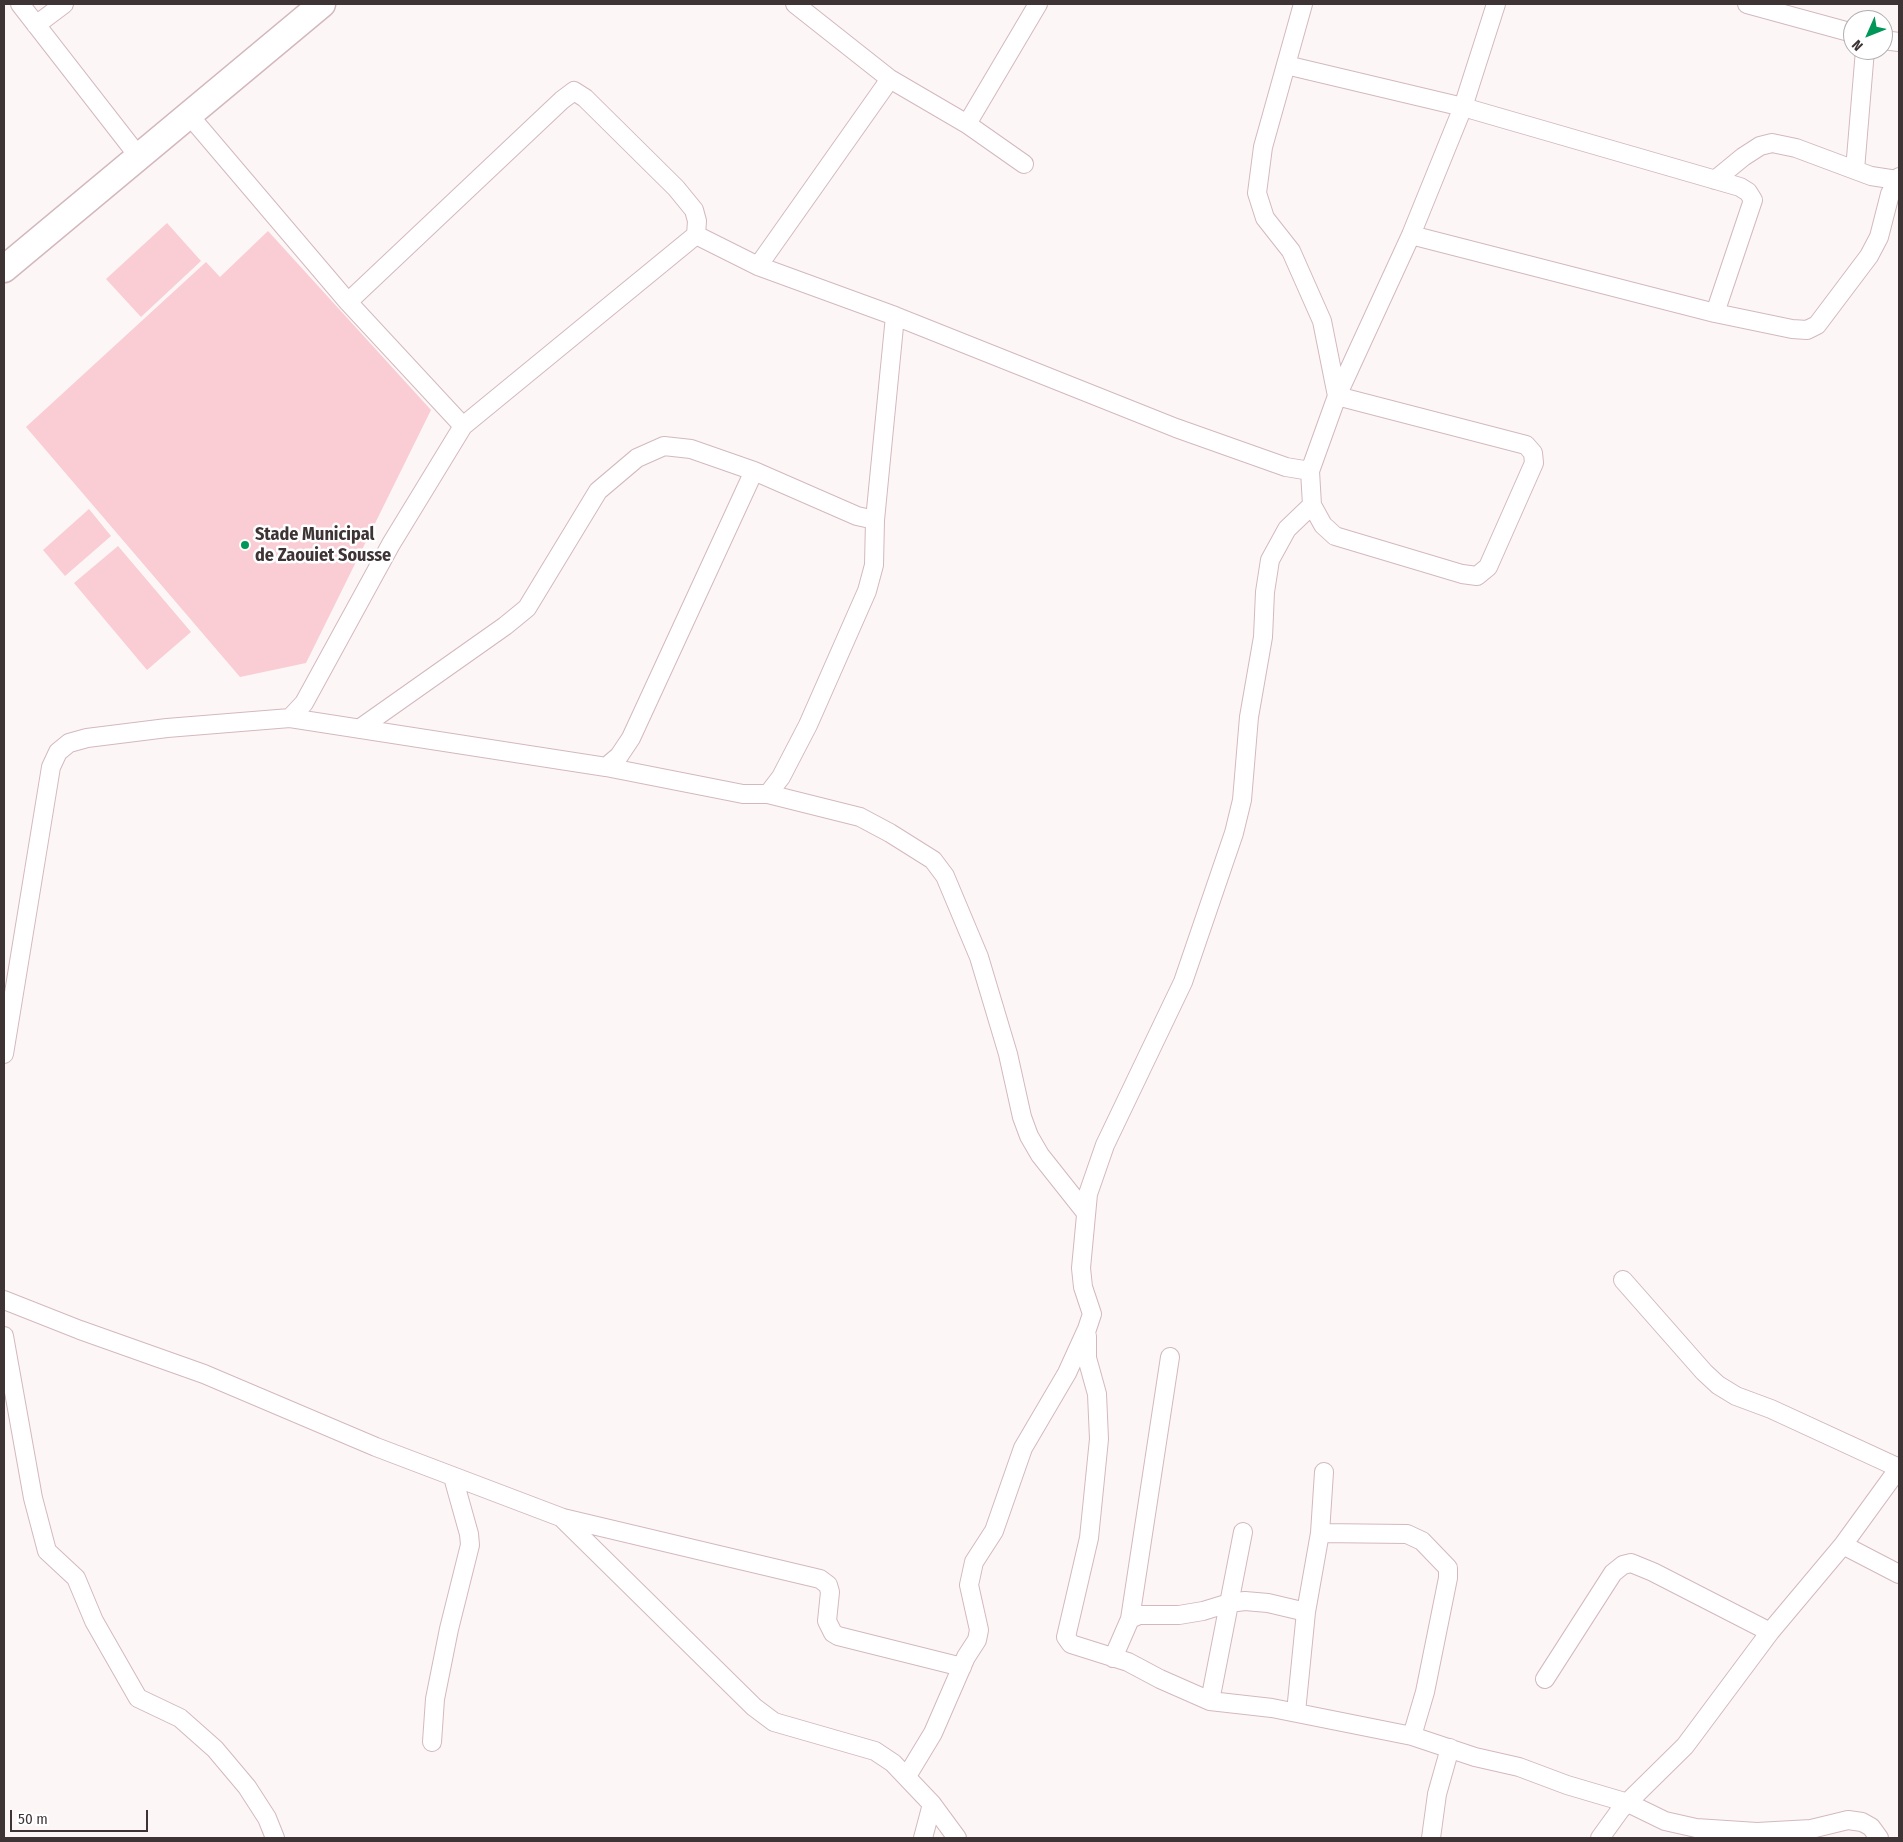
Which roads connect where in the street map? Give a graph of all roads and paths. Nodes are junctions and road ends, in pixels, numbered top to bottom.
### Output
1 (20, 4) edge
2 (64, 4) edge
3 (322, 4) edge
4 (795, 4) edge
5 (1038, 4) edge
6 (1303, 4) edge
7 (1496, 4) edge
8 (1747, 4) edge
9 (36, 25) junction
10 (1843, 30) edge
11 (1864, 60) edge
12 (1286, 65) junction
13 (890, 79) junction
14 (1463, 106) junction
15 (189, 115) junction
16 (967, 124) junction
17 (139, 156) junction
18 (1024, 164) dead end
19 (1855, 170) junction
20 (1898, 179) edge
21 (1715, 180) junction
22 (696, 235) junction
23 (1411, 235) junction
24 (758, 266) junction
25 (4, 269) edge
26 (348, 302) junction
27 (1715, 313) junction
28 (894, 316) junction
29 (1336, 396) junction
30 (463, 426) junction
31 (754, 471) junction
32 (1310, 471) junction
33 (1312, 505) junction
34 (875, 520) junction
35 (290, 718) junction
36 (360, 729) junction
37 (606, 767) junction
38 (768, 794) junction
39 (4, 1054) edge
40 (1086, 1213) junction
41 (1623, 1280) dead end
42 (4, 1300) edge
43 (1087, 1329) junction
44 (4, 1336) edge
45 (1170, 1358) dead end
46 (1899, 1468) edge
47 (1324, 1472) dead end
48 (453, 1477) junction
49 (563, 1518) junction
50 (1243, 1532) dead end
51 (1320, 1533) junction
52 (1843, 1545) junction
53 (1899, 1574) edge
54 (1228, 1603) junction
55 (1306, 1612) junction
56 (1130, 1619) junction
57 (1770, 1632) junction
58 (1113, 1658) junction
59 (962, 1667) junction
60 (1545, 1678) dead end
61 (1210, 1701) junction
62 (1296, 1712) junction
63 (1412, 1736) junction
64 (432, 1742) dead end
65 (1450, 1748) junction
66 (907, 1776) junction
67 (1628, 1803) junction
68 (932, 1804) junction
69 (275, 1838) edge
70 (923, 1838) edge
71 (957, 1838) edge
72 (1431, 1838) edge
73 (1600, 1838) edge
74 (1880, 1838) edge

1 - 9 street
2 - 9 street
3 - 15 street
4 - 13 street
5 - 16 street
6 - 12 street
7 - 14 street
8 - 10 street
9 - 17 street
11 - 19 street
12 - 14 street
12 - 29 street
13 - 16 street
13 - 24 street
14 - 21 street
14 - 23 street
15 - 17 street
15 - 26 street
16 - 18 street
17 - 25 street
19 - 20 street
19 - 21 street
20 - 27 street
21 - 27 street
22 - 24 street
22 - 26 street
22 - 30 street
23 - 27 street
23 - 29 street
24 - 28 street
26 - 30 street
28 - 32 street
28 - 34 street
29 - 32 street
29 - 33 street
30 - 35 street
31 - 34 street
31 - 36 street
31 - 37 street
32 - 33 street
33 - 40 street
34 - 38 street
35 - 36 street
35 - 39 street
36 - 37 street
37 - 38 street
38 - 40 street
40 - 43 street
41 - 46 street
42 - 48 street
43 - 58 street
43 - 59 street
44 - 69 street
45 - 56 street
46 - 52 street
47 - 51 street
48 - 49 street
48 - 64 street
49 - 59 street
49 - 66 street
50 - 54 street
51 - 55 street
51 - 63 street
52 - 53 street
52 - 57 street
54 - 55 street
54 - 56 street
54 - 61 street
55 - 62 street
56 - 58 street
57 - 60 street
57 - 67 street
58 - 61 street
59 - 66 street
61 - 62 street
62 - 63 street
63 - 65 street
65 - 67 street
65 - 72 street
66 - 68 street
67 - 73 street
67 - 74 street
68 - 70 street
68 - 71 street

